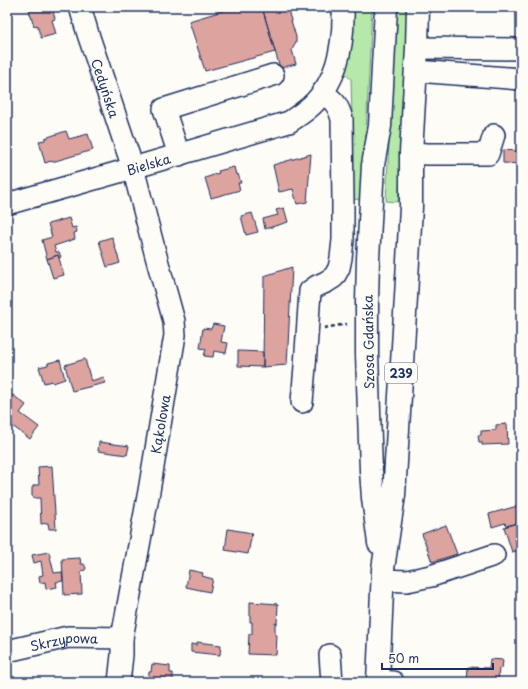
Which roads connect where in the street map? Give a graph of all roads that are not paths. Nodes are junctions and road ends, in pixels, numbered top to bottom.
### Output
1 (80, 7) edge
2 (343, 7) edge
3 (386, 7) edge
4 (418, 7) edge
5 (417, 48) junction
6 (521, 49) edge
7 (416, 70) junction
8 (273, 75) dead end
9 (521, 79) edge
10 (322, 93) junction
11 (494, 135) dead end
12 (411, 153) junction
13 (178, 155) junction
14 (133, 168) junction
15 (7, 204) edge
16 (302, 402) dead end
17 (494, 555) dead end
18 (383, 575) junction
19 (122, 638) junction
20 (7, 652) edge
21 (330, 655) dead end
22 (119, 682) edge
23 (332, 682) edge
24 (383, 682) edge

1 - 14 street, Cedyńska
2 - 10 street, Bielska
3 - 18 main road, Szosa Gdańska / 239
4 - 5 main road, 239
5 - 6 street
5 - 7 main road, 239
7 - 9 street
7 - 12 main road, Szosa Gdańska / 239
8 - 13 street
10 - 13 street, Bielska
10 - 16 street
11 - 12 street
12 - 18 main road, Szosa Gdańska / 239
13 - 14 street, Bielska
14 - 15 street, Bielska
14 - 19 street, Kąkolowa
17 - 18 street
18 - 24 main road, Szosa Gdańska / 239
19 - 20 street, Skrzypowa
19 - 22 street, Kąkolowa
21 - 23 street

